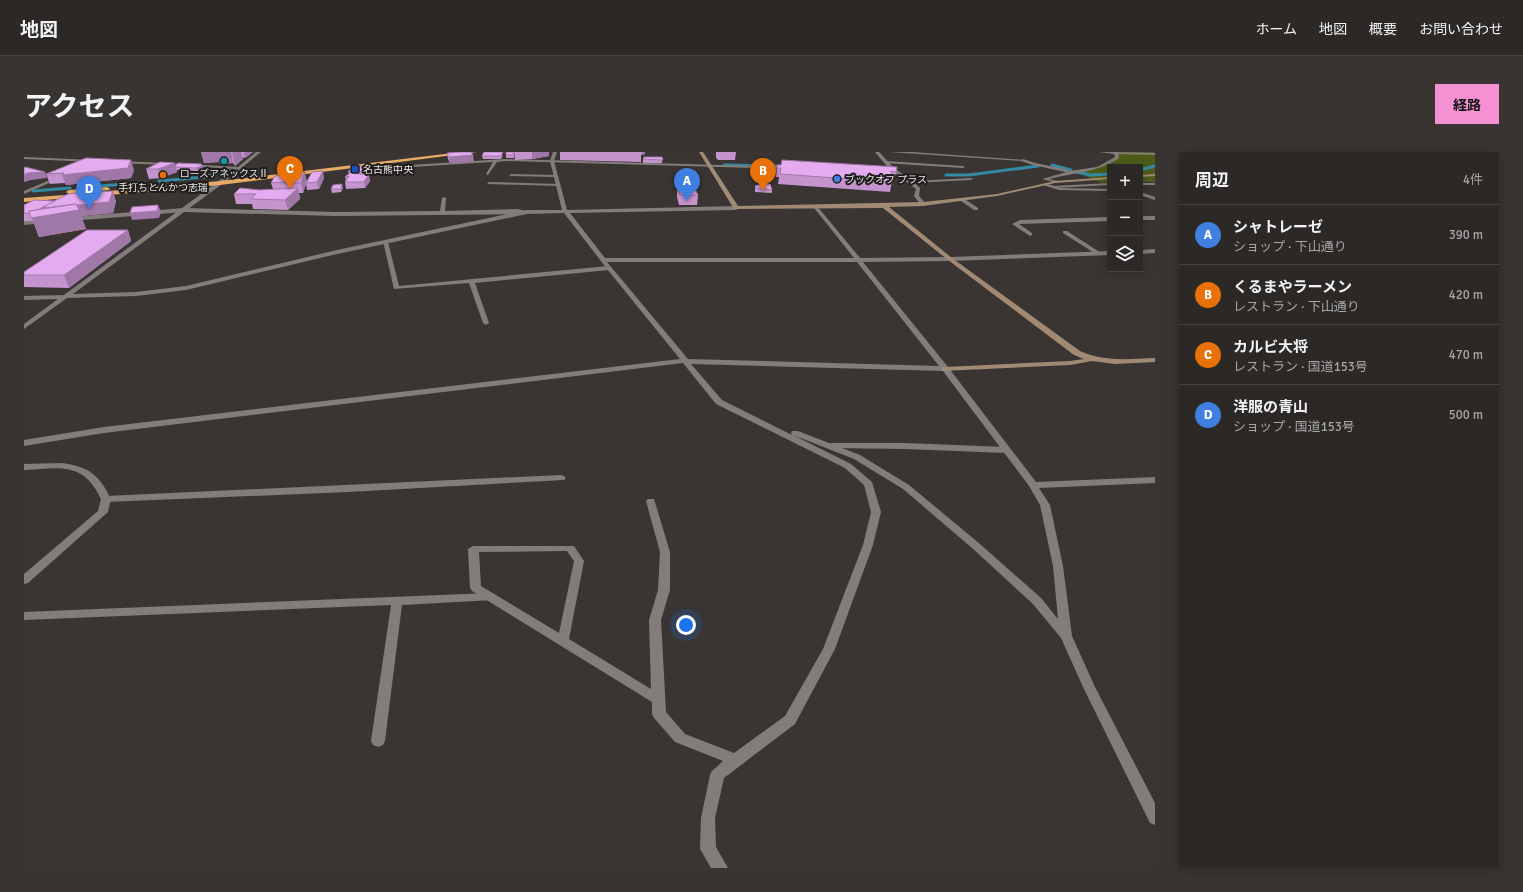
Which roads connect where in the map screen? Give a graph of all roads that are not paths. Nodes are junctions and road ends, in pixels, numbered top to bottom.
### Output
1 (259, 152) edge
2 (445, 152) edge
3 (474, 152) edge
4 (555, 152) edge
5 (701, 152) edge
6 (877, 152) edge
7 (891, 152) edge
8 (1101, 152) edge
9 (1115, 152) edge
10 (931, 153) edge
11 (1155, 154) edge
12 (24, 158) edge
13 (496, 160) junction
14 (552, 161) junction
15 (115, 162) edge
16 (886, 162) junction
17 (383, 164) junction
18 (177, 165) edge
19 (184, 165) edge
20 (710, 166) junction
21 (86, 167) edge
22 (963, 167) dead end
23 (238, 168) junction
24 (794, 168) edge
25 (1070, 172) junction
26 (488, 174) dead end
27 (1155, 174) edge
28 (66, 175) edge
29 (511, 175) dead end
30 (893, 175) edge
31 (900, 175) junction
32 (556, 176) junction
33 (1143, 176) edge
34 (226, 178) junction
35 (1107, 178) edge
36 (971, 179) dead end
37 (911, 182) junction
38 (220, 183) junction
39 (489, 183) dead end
40 (1107, 184) edge
41 (1143, 184) edge
42 (1155, 184) edge
43 (559, 185) junction
44 (1054, 185) junction
45 (1107, 190) edge
46 (24, 193) edge
47 (1143, 194) edge
48 (24, 196) edge
49 (444, 198) dead end
50 (1155, 199) edge
51 (24, 200) edge
52 (963, 200) junction
53 (923, 204) junction
54 (884, 206) junction
55 (736, 208) junction
56 (817, 208) junction
57 (976, 209) dead end
58 (184, 210) junction
59 (565, 210) junction
60 (442, 212) junction
61 (527, 212) junction
62 (1143, 218) edge
63 (1155, 218) edge
64 (1107, 219) edge
65 (55, 220) edge
66 (62, 220) edge
67 (24, 223) edge
68 (1065, 232) dead end
69 (1030, 234) dead end
70 (385, 242) junction
71 (1143, 252) edge
72 (1155, 252) edge
73 (1098, 253) junction
74 (1107, 253) edge
75 (950, 259) junction
76 (603, 260) junction
77 (858, 260) junction
78 (609, 268) junction
79 (471, 281) junction
80 (67, 296) junction
81 (24, 298) edge
82 (486, 323) dead end
83 (24, 327) edge
84 (1089, 360) junction
85 (1155, 360) edge
86 (684, 361) junction
87 (945, 369) junction
88 (758, 420) junction
89 (24, 443) edge
90 (832, 446) junction
91 (1006, 450) junction
92 (24, 467) edge
93 (561, 478) dead end
94 (1155, 480) edge
95 (1033, 485) junction
96 (106, 499) junction
97 (651, 501) dead end
98 (24, 580) edge
99 (490, 596) junction
100 (397, 600) junction
101 (24, 616) edge
102 (1066, 636) junction
103 (563, 641) junction
104 (658, 699) junction
105 (378, 742) dead end
106 (735, 760) junction
107 (1155, 818) edge
108 (720, 868) edge

1 - 23 street
2 - 34 highway
3 - 17 highway
4 - 14 street
5 - 20 street
6 - 16 street
7 - 10 street
8 - 9 street
9 - 11 street
9 - 25 street
10 - 25 street
12 - 21 street
13 - 14 street
13 - 17 street
13 - 26 street
14 - 20 street
14 - 32 street
15 - 18 street
16 - 22 street
16 - 31 street
17 - 38 highway
19 - 23 street
20 - 24 street
20 - 55 street
23 - 34 street
25 - 44 street
27 - 33 street
28 - 46 street
29 - 32 street
30 - 31 street
31 - 37 street
32 - 43 street
34 - 38 street
34 - 48 highway
35 - 44 street
36 - 37 street
37 - 53 street
38 - 51 highway
38 - 58 street
39 - 43 street
40 - 44 street
41 - 42 street
43 - 59 street
44 - 45 street
44 - 52 street
47 - 50 street
49 - 60 street
52 - 53 street
52 - 57 street
53 - 54 street
54 - 56 street
54 - 75 street
55 - 56 street
55 - 59 street
56 - 77 street
58 - 60 street
58 - 66 street
58 - 80 street
59 - 61 street
59 - 76 street
60 - 61 street
61 - 70 street
62 - 63 street
64 - 69 street
65 - 67 street
68 - 73 street
70 - 79 street
70 - 80 street
71 - 72 street
73 - 74 street
73 - 75 street
75 - 77 street
75 - 84 street
76 - 77 street
76 - 78 street
77 - 87 street
78 - 79 street
78 - 86 street
79 - 82 street
80 - 81 street
80 - 83 street
84 - 85 street
84 - 87 street
86 - 87 street
86 - 88 street
86 - 89 street
87 - 91 street
88 - 90 street
88 - 106 street
90 - 91 street
90 - 102 street
91 - 95 street
92 - 96 street
93 - 96 street
94 - 95 street
95 - 102 street
96 - 98 street
97 - 104 street
99 - 100 street
99 - 103 street
99 - 103 street
100 - 101 street
100 - 105 street
102 - 107 street
103 - 104 street
104 - 106 street
106 - 108 street

